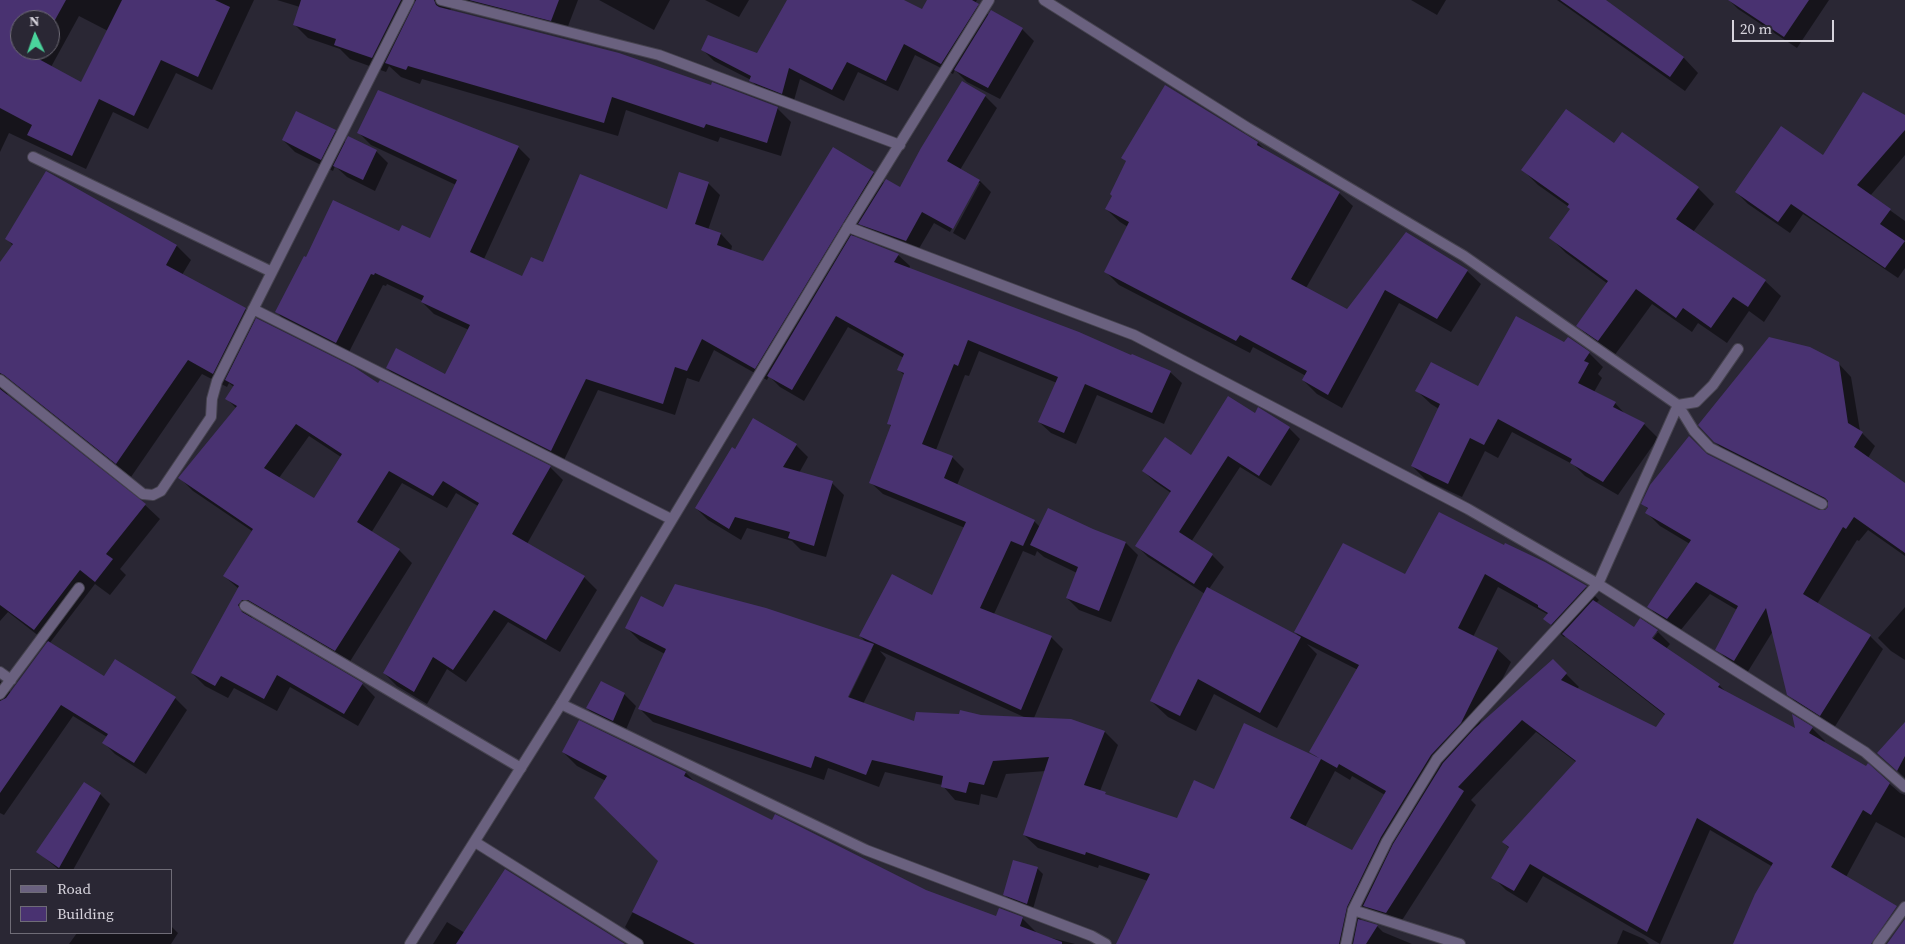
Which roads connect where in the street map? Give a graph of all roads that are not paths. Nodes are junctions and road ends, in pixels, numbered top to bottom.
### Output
1 (409, 0) edge
2 (441, 0) edge
3 (989, 0) edge
4 (1044, 0) edge
5 (900, 145) junction
6 (33, 157) dead end
7 (848, 227) junction
8 (272, 272) junction
9 (253, 310) junction
10 (1738, 349) dead end
11 (0, 380) edge
12 (1678, 405) junction
13 (1822, 504) dead end
14 (672, 519) junction
15 (1598, 584) junction
16 (79, 588) dead end
17 (245, 606) dead end
18 (0, 672) edge
19 (11, 680) junction
20 (0, 694) edge
21 (561, 704) junction
22 (521, 768) junction
23 (1905, 786) edge
24 (476, 842) junction
25 (1905, 907) edge
26 (1353, 910) junction
27 (410, 944) edge
28 (638, 944) edge
29 (1106, 944) edge
30 (1346, 944) edge
31 (1460, 944) edge
32 (1878, 944) edge

1 - 8 street
2 - 5 street
3 - 5 street
4 - 12 street
5 - 7 street
6 - 8 street
7 - 14 street
7 - 15 street
8 - 9 street
9 - 11 street
9 - 14 street
10 - 12 street
12 - 13 street
12 - 15 street
14 - 21 street
15 - 23 street
15 - 26 street
16 - 19 street
17 - 22 street
18 - 19 street
19 - 20 street
21 - 22 street
21 - 29 street
22 - 24 street
24 - 27 street
24 - 28 street
25 - 32 street
26 - 30 street
26 - 31 street

